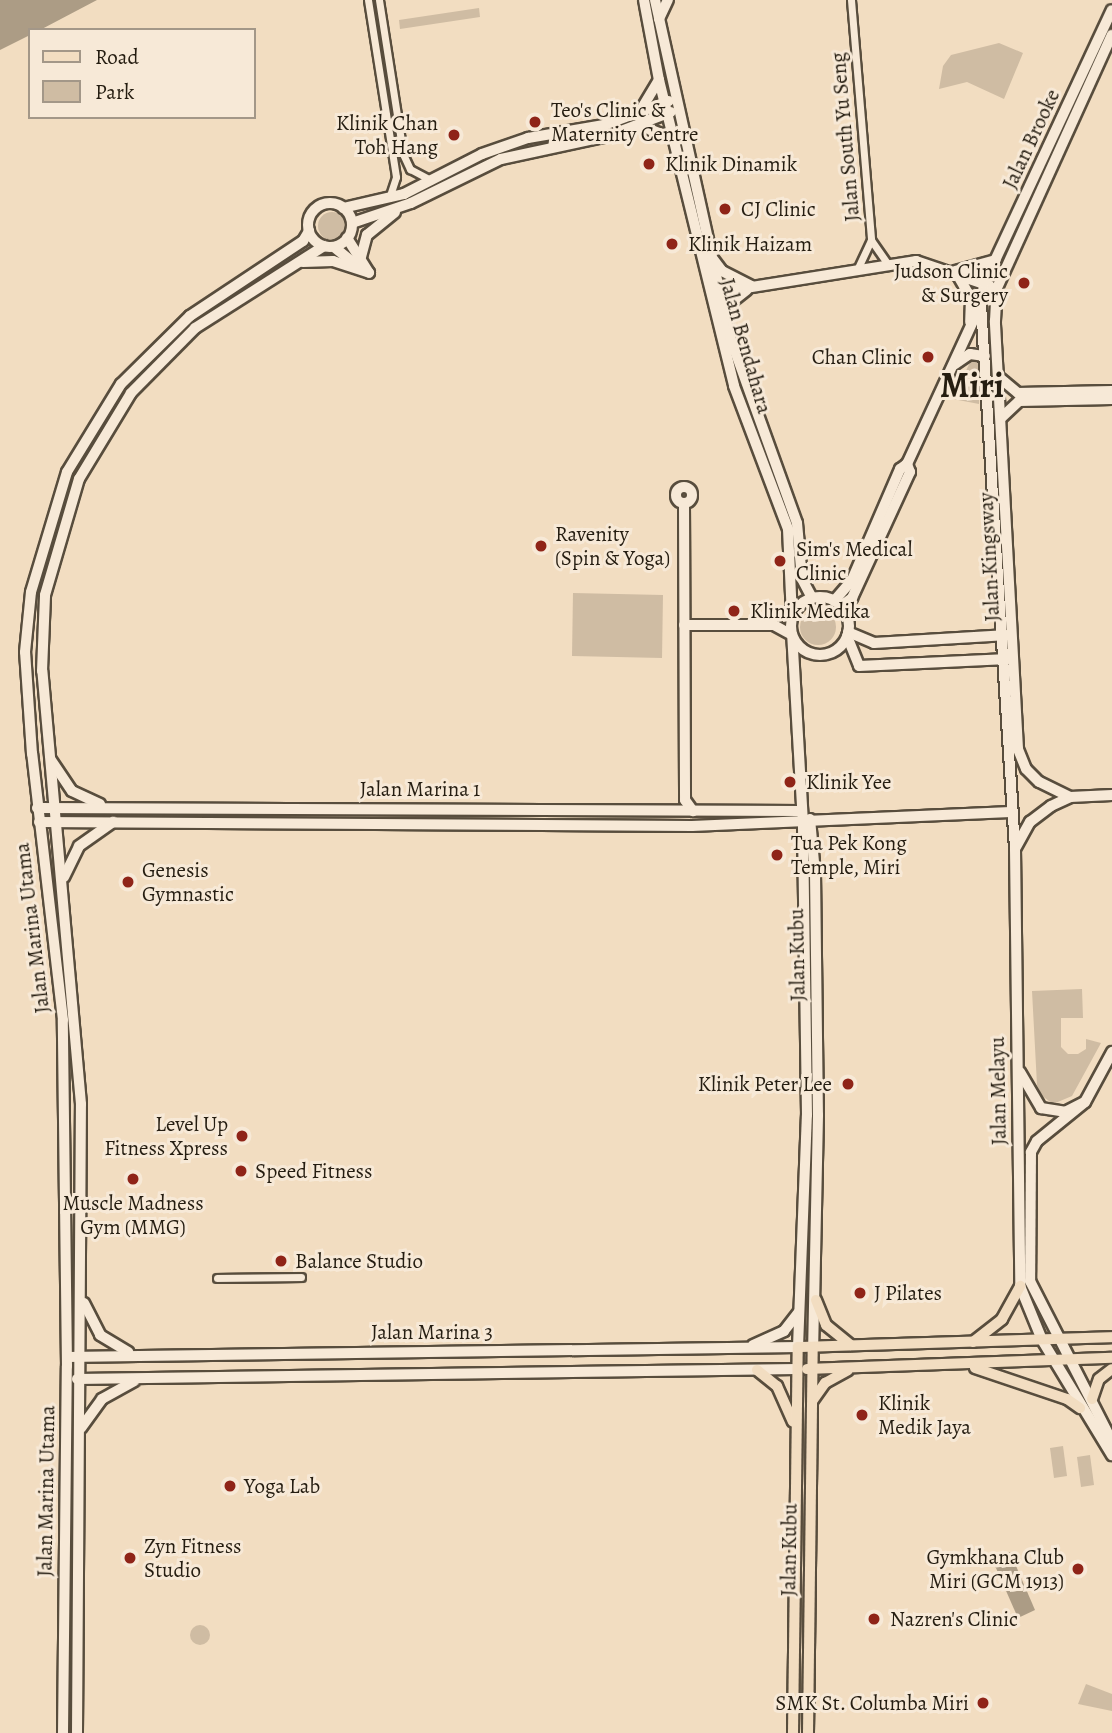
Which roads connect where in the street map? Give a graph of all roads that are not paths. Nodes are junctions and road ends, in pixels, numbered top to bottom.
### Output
1 (368, 0) edge
2 (379, 0) edge
3 (644, 0) edge
4 (655, 0) edge
5 (668, 0) edge
6 (851, 0) edge
7 (1112, 10) edge
8 (658, 19) junction
9 (1112, 35) edge
10 (659, 79) junction
11 (676, 99) junction
12 (665, 102) junction
13 (673, 112) junction
14 (636, 113) junction
15 (640, 126) junction
16 (673, 138) junction
17 (431, 180) junction
18 (389, 199) junction
19 (411, 203) junction
20 (343, 208) junction
21 (352, 223) junction
22 (309, 232) junction
23 (347, 239) junction
24 (870, 240) junction
25 (329, 246) junction
26 (710, 256) junction
27 (361, 257) junction
28 (996, 260) junction
29 (303, 262) junction
30 (887, 264) junction
31 (858, 268) junction
32 (361, 269) junction
33 (955, 271) junction
34 (984, 284) junction
35 (754, 286) junction
36 (997, 288) junction
37 (715, 293) junction
38 (981, 304) junction
39 (726, 322) junction
40 (967, 333) junction
41 (985, 356) junction
42 (952, 365) junction
43 (999, 378) junction
44 (1112, 391) edge
45 (1112, 399) edge
46 (1001, 418) junction
47 (684, 504) dead end
48 (812, 598) junction
49 (837, 603) junction
50 (792, 617) junction
51 (684, 625) junction
52 (848, 634) junction
53 (792, 635) junction
54 (1007, 635) junction
55 (1009, 659) junction
56 (48, 753) junction
57 (1112, 795) edge
58 (1070, 797) junction
59 (53, 806) junction
60 (37, 808) junction
61 (114, 808) junction
62 (802, 810) junction
63 (693, 811) junction
64 (1012, 812) junction
65 (55, 821) junction
66 (39, 822) junction
67 (113, 822) junction
68 (808, 823) junction
69 (1015, 849) junction
70 (63, 884) junction
71 (1112, 1052) edge
72 (1017, 1063) junction
73 (1084, 1102) junction
74 (300, 1277) dead end
75 (217, 1278) dead end
76 (80, 1286) junction
77 (1020, 1286) junction
78 (816, 1300) junction
79 (800, 1310) junction
80 (1112, 1338) edge
81 (1060, 1339) junction
82 (1042, 1340) junction
83 (970, 1343) junction
84 (813, 1346) junction
85 (852, 1346) junction
86 (798, 1347) junction
87 (739, 1349) junction
88 (137, 1355) junction
89 (81, 1356) junction
90 (67, 1357) junction
91 (1112, 1358) edge
92 (1073, 1361) junction
93 (1055, 1362) junction
94 (965, 1365) junction
95 (853, 1367) junction
96 (813, 1368) junction
97 (797, 1369) junction
98 (1112, 1369) edge
99 (757, 1370) junction
100 (66, 1379) junction
101 (81, 1379) junction
102 (137, 1380) junction
103 (1092, 1399) junction
104 (811, 1404) junction
105 (1080, 1408) junction
106 (81, 1429) junction
107 (796, 1432) junction
108 (1112, 1441) edge
109 (1112, 1455) edge
110 (63, 1733) edge
111 (77, 1733) edge
112 (793, 1733) edge
113 (808, 1733) edge

1 - 18 street
2 - 17 street
3 - 10 main road, Jalan Bendahara
4 - 8 main road, Jalan Bendahara
5 - 8 main road
6 - 24 street, Jalan South Yu Seng
7 - 28 main road, Jalan Brooke
8 - 11 main road, Jalan Bendahara
9 - 36 main road, Jalan Brooke
10 - 12 main road, Jalan Bendahara
10 - 14 main road
11 - 12 main road
11 - 13 main road, Jalan Bendahara
12 - 13 main road, Jalan Bendahara
12 - 14 main road
13 - 15 main road
13 - 16 main road, Jalan Bendahara
13 - 26 main road, Jalan Bendahara
14 - 17 main road
15 - 16 main road
15 - 19 main road
16 - 37 main road, Jalan Bendahara
17 - 18 main road
18 - 20 main road
19 - 21 main road
19 - 27 main road
20 - 21 main road
20 - 22 main road
21 - 23 main road
22 - 25 main road
22 - 60 main road, Jalan Marina Utama
23 - 25 main road
23 - 27 main road
24 - 30 street
24 - 31 street, Jalan South Yu Seng
25 - 29 main road, Jalan Marina Utama
25 - 32 main road
26 - 35 main road
26 - 37 main road, Jalan Bendahara
27 - 32 main road
28 - 33 main road
28 - 34 main road, Jalan Brooke
29 - 32 main road
29 - 56 main road, Jalan Marina Utama
30 - 31 main road
30 - 33 main road
31 - 35 main road
33 - 34 main road
33 - 40 main road
34 - 36 main road
34 - 38 main road, Jalan Brooke
35 - 37 main road
35 - 39 main road
36 - 38 main road
36 - 43 main road, Jalan Kingsway
37 - 39 main road, Jalan Bendahara
37 - 50 main road, Jalan Bendahara
38 - 40 main road
38 - 41 main road, Jalan Kingsway
39 - 48 main road, Jalan Bendahara
40 - 42 main road
41 - 42 main road
41 - 54 main road, Jalan Kingsway
42 - 49 main road
43 - 44 main road
43 - 46 main road, Jalan Kingsway
45 - 46 main road
46 - 54 main road, Jalan Kingsway
47 - 51 main road
48 - 49 main road
48 - 50 main road
49 - 52 main road
50 - 53 main road
51 - 53 main road
51 - 63 main road
52 - 53 main road
52 - 54 main road
52 - 55 main road
53 - 62 main road
54 - 55 main road, Jalan Kingsway
55 - 58 main road, Jalan Kingsway
55 - 64 main road, Jalan Kingsway
56 - 59 main road, Jalan Marina Utama
56 - 61 main road
57 - 58 main road
58 - 69 main road
59 - 60 main road, Jalan Marina 1
59 - 61 main road, Jalan Marina 1
59 - 65 main road, Jalan Marina Utama
60 - 66 main road, Jalan Marina Utama
61 - 63 main road, Jalan Marina 1
62 - 63 main road, Jalan Marina 1
62 - 68 main road
64 - 68 main road, Jalan Marina 1
64 - 69 main road, Jalan Melayu
65 - 66 main road, Jalan Marina 1
65 - 67 main road, Jalan Marina 1
65 - 70 main road, Jalan Marina Utama
66 - 90 main road, Jalan Marina Utama
67 - 68 main road, Jalan Marina 1
67 - 70 main road
68 - 78 main road, Jalan Kubu
68 - 79 main road, Jalan Kubu
69 - 72 main road, Jalan Melayu
70 - 76 main road, Jalan Marina Utama
71 - 73 main road
72 - 73 main road
72 - 77 main road, Jalan Melayu
73 - 81 main road, Jalan Melayu
74 - 75 street
76 - 88 main road
76 - 89 main road, Jalan Marina Utama
77 - 82 main road, Jalan Melayu
77 - 83 main road
78 - 84 main road, Jalan Kubu
78 - 85 main road
79 - 86 main road, Jalan Kubu
79 - 87 main road
80 - 81 main road
81 - 82 main road
81 - 92 main road, Jalan Melayu
82 - 83 main road
82 - 93 main road, Jalan Melayu
83 - 85 main road
84 - 85 main road
84 - 86 main road
84 - 96 main road, Jalan Kubu
86 - 87 main road, Jalan Marina 3
86 - 97 main road, Jalan Kubu
87 - 88 main road, Jalan Marina 3
88 - 89 main road, Jalan Marina 3
89 - 90 main road, Jalan Marina 3
89 - 101 main road, Jalan Marina Utama
90 - 100 main road, Jalan Marina Utama
91 - 92 main road
92 - 93 main road
92 - 103 main road, Jalan Melayu
93 - 94 main road
93 - 105 main road, Jalan Melayu
94 - 95 main road
94 - 105 main road
95 - 96 main road
95 - 104 main road
96 - 97 main road
96 - 104 main road, Jalan Kubu
97 - 99 main road, Jalan Marina 3
97 - 107 main road, Jalan Kubu
98 - 103 main road
99 - 102 main road, Jalan Marina 3
99 - 107 main road
100 - 101 main road, Jalan Marina 3
100 - 110 main road, Jalan Marina Utama
101 - 102 main road, Jalan Marina 3
101 - 106 main road, Jalan Marina Utama
102 - 106 main road
103 - 108 main road, Jalan Melayu
104 - 113 main road, Jalan Kubu
105 - 109 main road, Jalan Melayu
106 - 111 main road, Jalan Marina Utama
107 - 112 main road, Jalan Kubu

